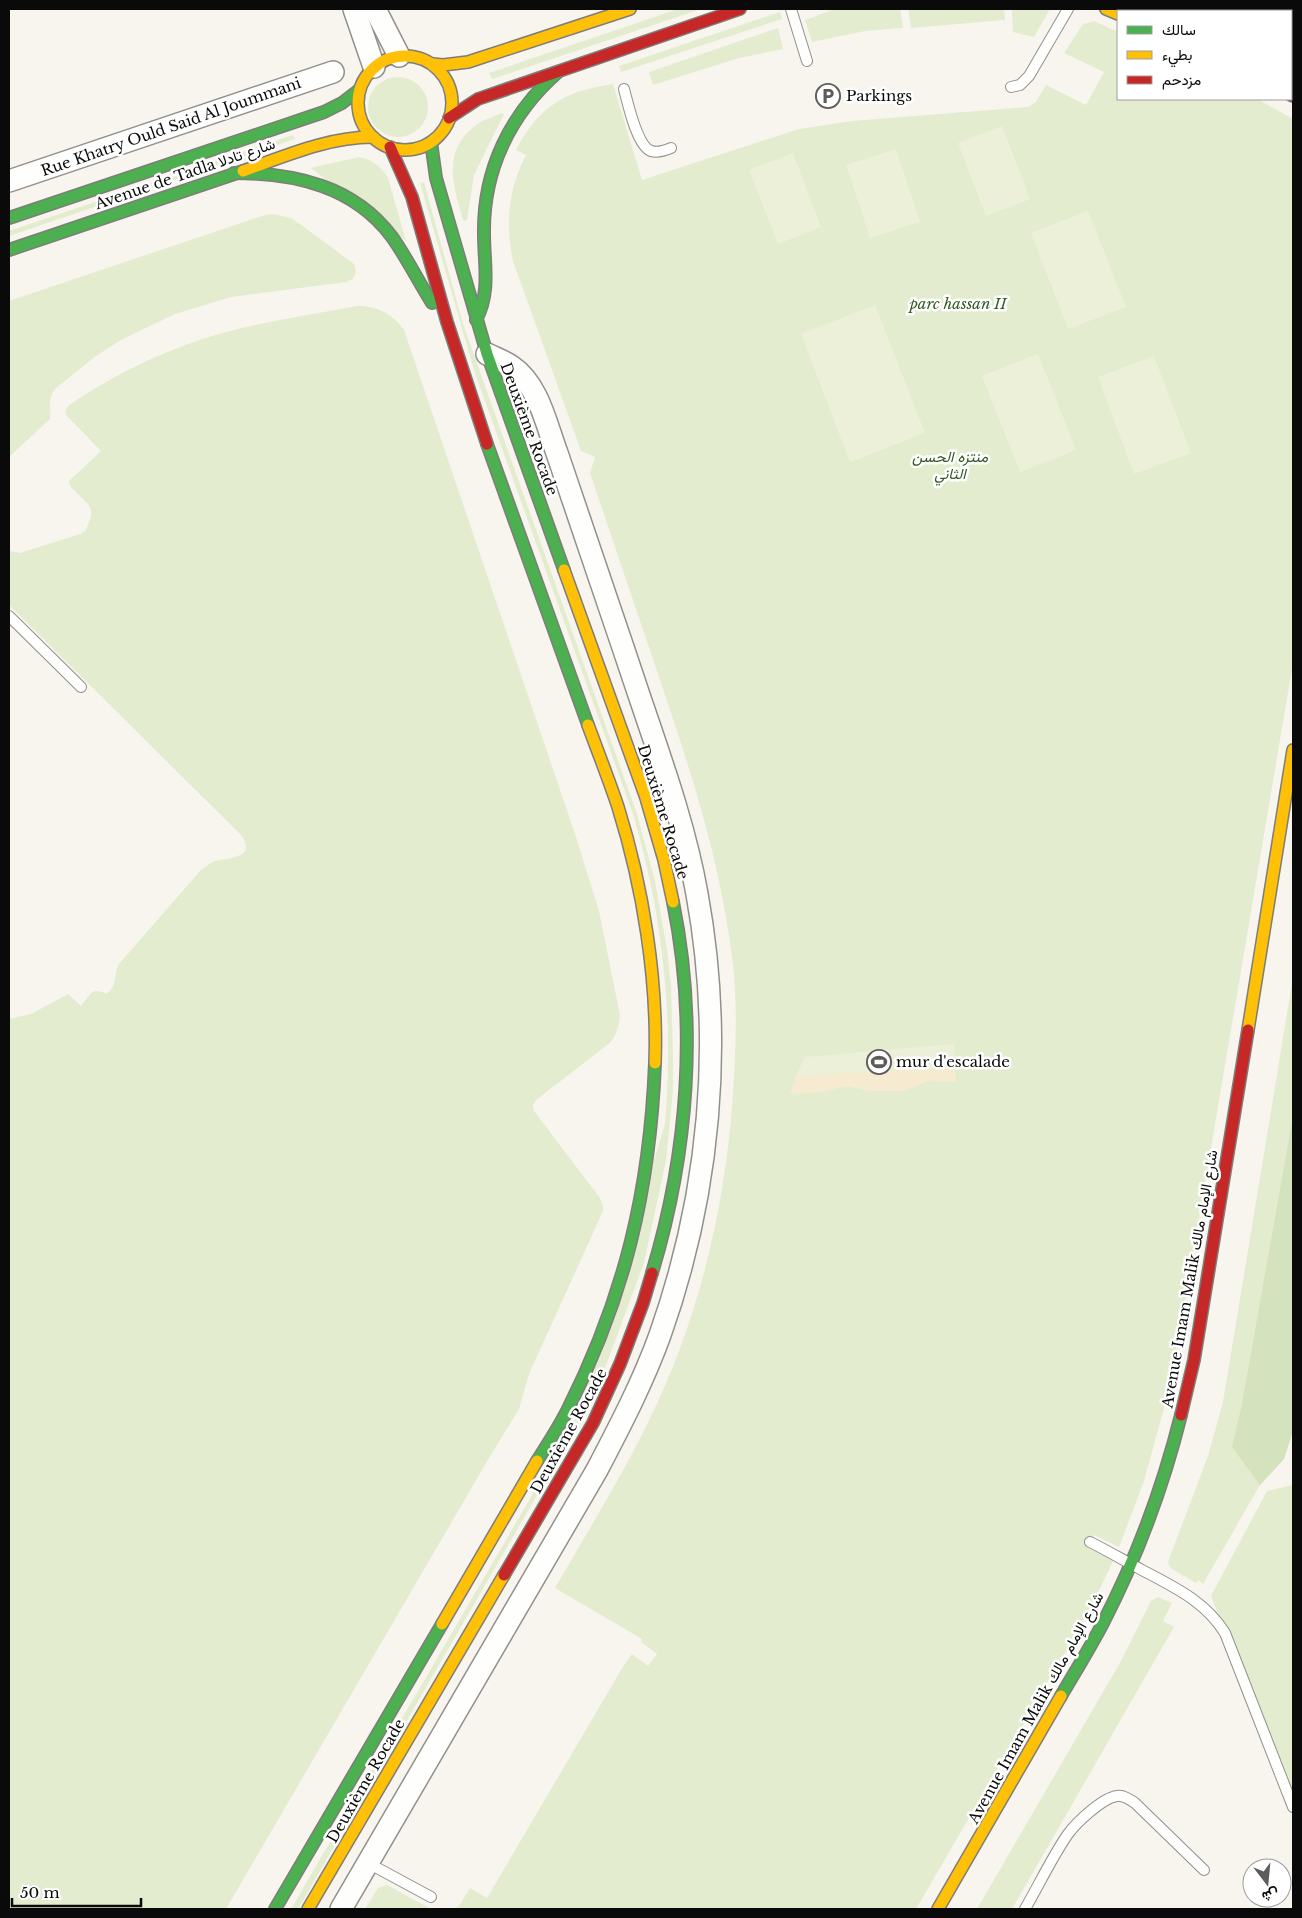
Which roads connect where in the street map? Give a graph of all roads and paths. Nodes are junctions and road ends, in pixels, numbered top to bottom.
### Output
1 (354, 9) edge
2 (375, 9) edge
3 (630, 9) edge
4 (740, 9) edge
5 (791, 9) edge
6 (1068, 9) edge
7 (399, 56) junction
8 (807, 61) dead end
9 (432, 64) junction
10 (374, 66) junction
11 (333, 72) dead end
12 (558, 72) junction
13 (1011, 87) dead end
14 (624, 89) dead end
15 (359, 90) junction
16 (449, 118) junction
17 (372, 137) junction
18 (431, 142) junction
19 (390, 148) junction
20 (670, 148) dead end
21 (234, 173) junction
22 (9, 181) edge
23 (9, 218) edge
24 (9, 250) edge
25 (476, 320) junction
26 (447, 322) junction
27 (486, 354) junction
28 (9, 616) edge
29 (81, 687) dead end
30 (1293, 750) edge
31 (1090, 1542) dead end
32 (1131, 1564) junction
33 (1149, 1568) junction
34 (1141, 1587) dead end
35 (1293, 1808) edge
36 (368, 1863) junction
37 (1204, 1870) dead end
38 (431, 1897) dead end
39 (275, 1909) edge
40 (308, 1909) edge
41 (341, 1909) edge
42 (938, 1909) edge
43 (1025, 1909) edge

1 - 10 street
2 - 7 street
3 - 9 main road
4 - 12 main road
5 - 8 lane
6 - 13 lane
7 - 9 main road
7 - 10 main road
9 - 16 main road
10 - 15 main road
11 - 22 street, Rue Khatry Ould Said Al Joummani
12 - 16 main road
12 - 25 main road
14 - 20 lane
15 - 17 main road
15 - 23 main road, Avenue de Tadla شارع تادلا
16 - 18 main road
17 - 19 main road
17 - 21 main road, Avenue de Tadla شارع تادلا
18 - 19 main road
18 - 25 main road, Deuxième Rocade
19 - 26 main road, Deuxième Rocade
21 - 24 main road, Avenue de Tadla شارع تادلا
21 - 26 main road
25 - 27 main road, Deuxième Rocade
26 - 39 main road, Deuxième Rocade
27 - 36 street
27 - 40 main road, Deuxième Rocade
28 - 29 lane
30 - 32 main road, Avenue Imam Malik شارع الإمام مالك
31 - 32 lane
32 - 33 lane
32 - 42 main road, Avenue Imam Malik شارع الإمام مالك
33 - 34 main road
33 - 35 lane
36 - 38 lane
36 - 41 street
37 - 43 lane

